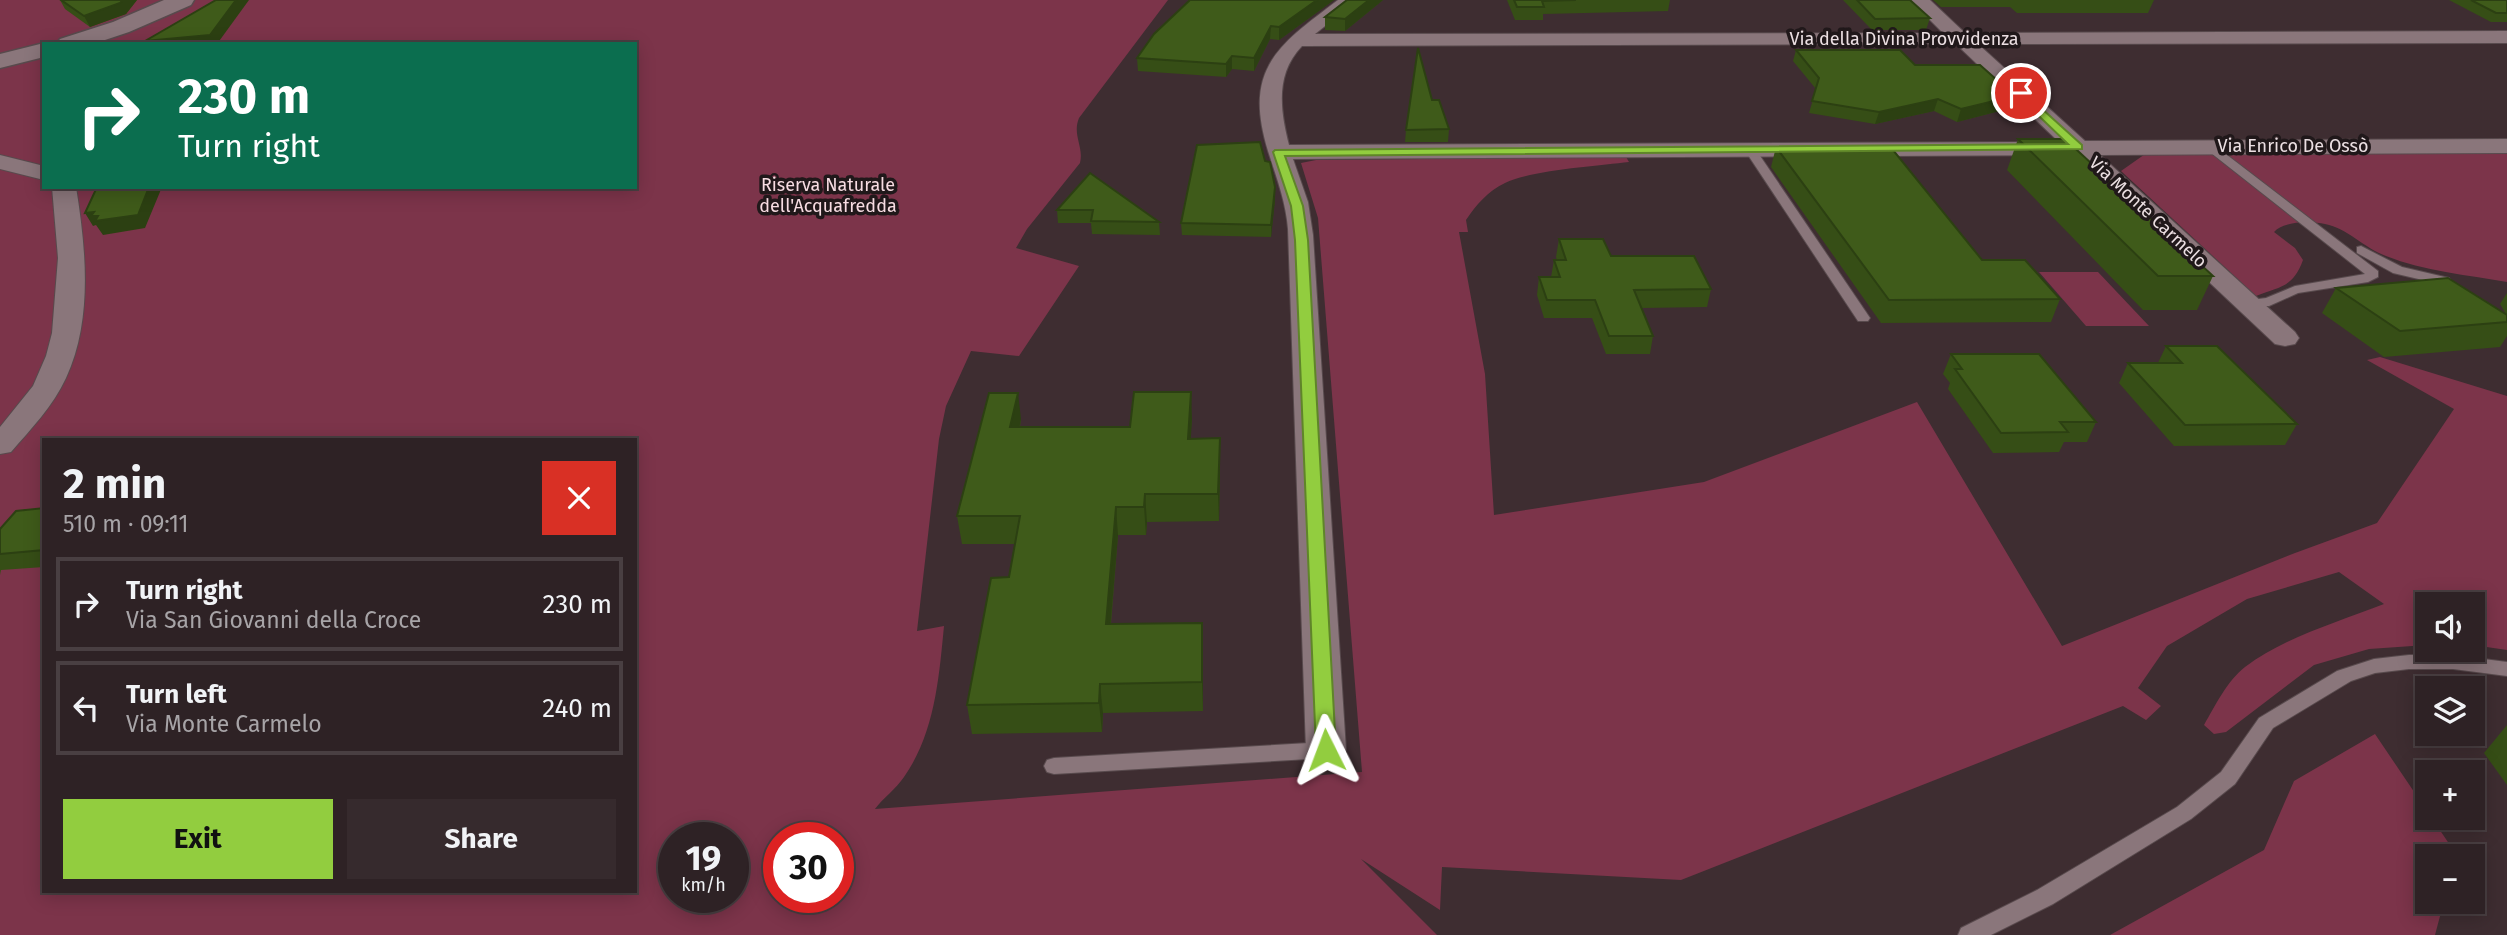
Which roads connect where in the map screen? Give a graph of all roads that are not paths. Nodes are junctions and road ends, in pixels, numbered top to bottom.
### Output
1 (183, 0) edge
2 (1349, 0) edge
3 (1919, 0) edge
4 (2507, 37) edge
5 (1963, 39) junction
6 (1300, 40) junction
7 (74, 42) edge
8 (42, 50) edge
9 (0, 61) edge
10 (2507, 146) edge
11 (2078, 147) junction
12 (2210, 147) junction
13 (1750, 149) junction
14 (1279, 152) junction
15 (0, 162) edge
16 (2235, 166) junction
17 (42, 172) edge
18 (64, 189) edge
19 (2444, 281) edge
20 (2248, 304) junction
21 (1863, 318) dead end
22 (2285, 338) dead end
23 (0, 445) edge
24 (2507, 669) edge
25 (1326, 750) joint
26 (1055, 766) dead end
27 (1969, 935) edge

1 - 7 street
2 - 6 street
3 - 5 street, Via Monte Carmelo
4 - 5 street, Via della Divina Provvidenza
5 - 6 street, Via della Divina Provvidenza
5 - 11 street, Via Monte Carmelo
6 - 14 street
8 - 9 street
10 - 12 street, Via Enrico De Ossò
11 - 12 street, Via Enrico De Ossò
11 - 13 street, Via Enrico De Ossò
11 - 20 street, Via Monte Carmelo
12 - 16 lane
13 - 14 street, Via Enrico De Ossò
13 - 21 lane
14 - 25 street
15 - 17 street
16 - 19 lane
16 - 20 lane
18 - 23 street
20 - 22 street, Via Monte Carmelo
24 - 27 lane
25 - 26 lane

